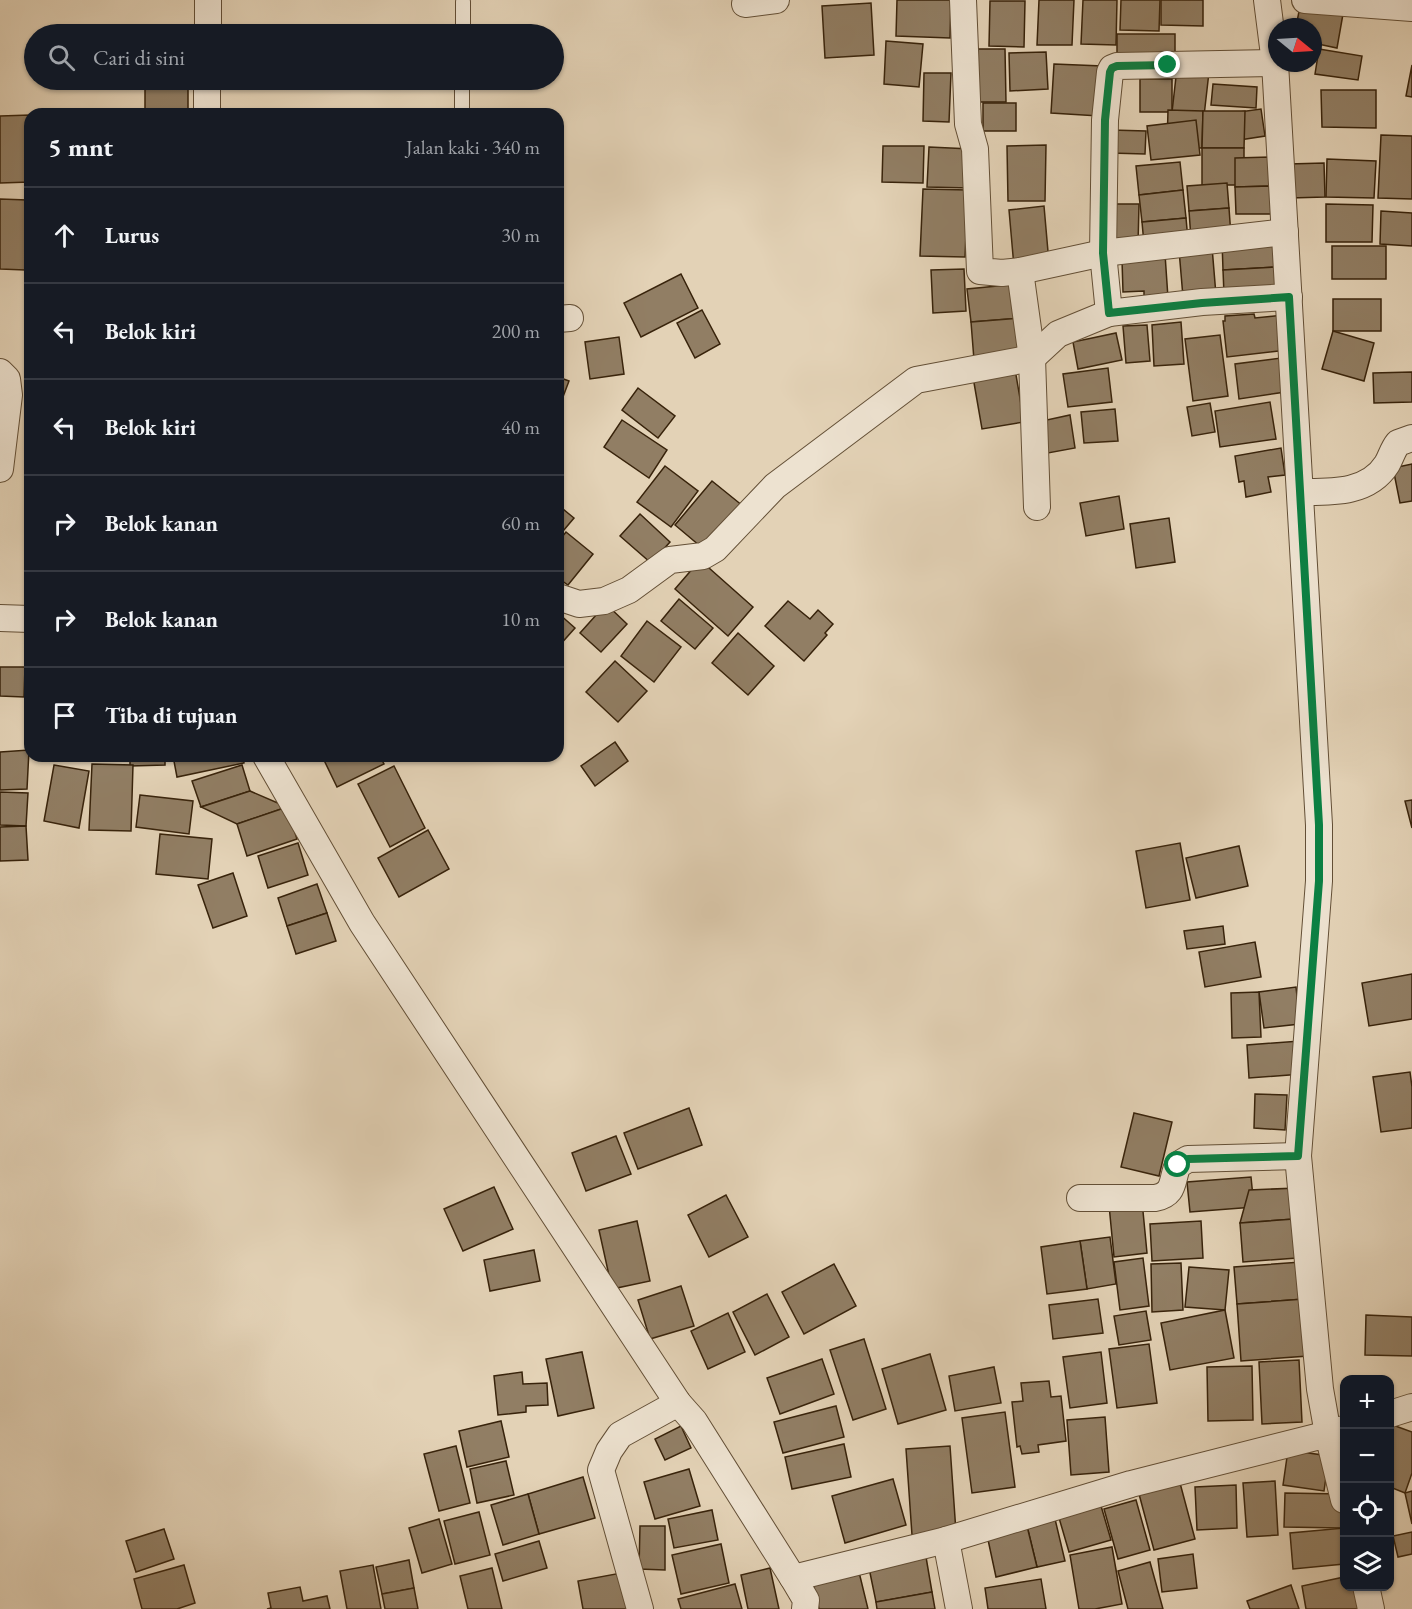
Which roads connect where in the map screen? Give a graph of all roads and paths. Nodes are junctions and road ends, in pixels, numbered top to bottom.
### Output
1 (208, 0) edge
2 (776, 0) edge
3 (963, 0) edge
4 (1267, 0) edge
5 (1305, 0) edge
6 (463, 2) dead end
7 (745, 4) dead end
8 (1412, 8) edge
9 (1269, 18) edge
10 (208, 24) edge
11 (463, 24) edge
12 (1268, 63) edge
13 (1276, 72) edge
14 (207, 90) edge
15 (462, 90) edge
16 (207, 108) edge
17 (462, 108) edge
18 (1285, 232) junction
19 (1103, 253) junction
20 (1020, 271) junction
21 (1289, 297) junction
22 (1109, 313) junction
23 (1032, 358) junction
24 (0, 372) edge
25 (1412, 438) edge
26 (0, 469) edge
27 (1301, 492) junction
28 (1037, 507) dead end
29 (564, 599) edge
30 (0, 618) edge
31 (24, 619) edge
32 (269, 762) edge
33 (1298, 1156) junction
34 (1080, 1198) dead end
35 (678, 1403) junction
36 (1412, 1407) edge
37 (1394, 1412) edge
38 (1336, 1431) edge
39 (1342, 1483) edge
40 (946, 1540) junction
41 (793, 1578) junction
42 (1367, 1591) edge
43 (640, 1609) edge
44 (805, 1609) edge
45 (959, 1609) edge
46 (1371, 1609) edge

1 - 10 street
2 - 7 street
3 - 20 street
4 - 9 street
5 - 8 street
6 - 11 lane
12 - 19 street
13 - 18 street
14 - 16 street
15 - 17 lane
18 - 19 street
18 - 21 street
19 - 20 street
19 - 22 street
20 - 23 street
21 - 22 street
21 - 27 street
22 - 23 street
23 - 28 street
23 - 29 street
24 - 26 street
25 - 27 street
27 - 33 street
30 - 31 street
32 - 35 street
33 - 34 street
33 - 38 street
35 - 41 street
35 - 43 street
36 - 37 street
38 - 39 street
38 - 40 street
40 - 41 street
40 - 45 street
41 - 44 street
42 - 46 street

